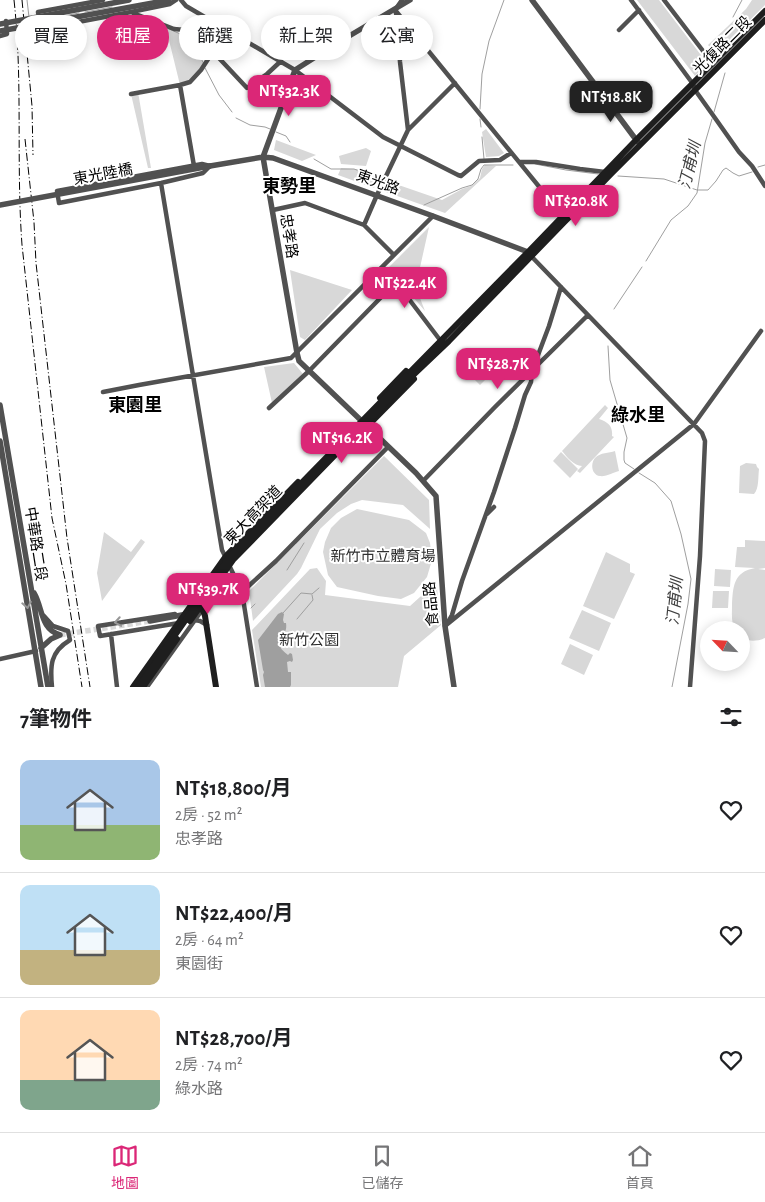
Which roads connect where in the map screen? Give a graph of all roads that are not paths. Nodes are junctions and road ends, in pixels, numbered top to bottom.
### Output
1 (104, 0) edge
2 (129, 0) edge
3 (169, 0) edge
4 (176, 0) edge
5 (181, 0) edge
6 (402, 0) edge
7 (410, 0) edge
8 (532, 0) edge
9 (631, 0) edge
10 (664, 0) edge
11 (81, 2) edge
12 (396, 10) junction
13 (638, 10) junction
14 (765, 11) edge
15 (131, 12) junction
16 (39, 15) edge
17 (83, 15) edge
18 (201, 15) edge
19 (87, 20) edge
20 (765, 20) edge
21 (0, 23) edge
22 (179, 29) edge
23 (619, 30) dead end
24 (0, 31) edge
25 (0, 36) edge
26 (251, 44) edge
27 (208, 60) edge
28 (221, 60) edge
29 (281, 61) junction
30 (713, 64) junction
31 (295, 70) junction
32 (455, 83) junction
33 (180, 85) junction
34 (694, 87) junction
35 (131, 94) dead end
36 (408, 130) junction
37 (638, 142) junction
38 (400, 146) junction
39 (511, 153) junction
40 (263, 157) junction
41 (519, 162) junction
42 (194, 166) junction
43 (210, 166) junction
44 (608, 173) junction
45 (119, 179) junction
46 (602, 180) junction
47 (161, 183) junction
48 (765, 186) edge
49 (121, 191) junction
50 (377, 195) junction
51 (0, 205) edge
52 (272, 210) junction
53 (433, 216) junction
54 (563, 216) junction
55 (364, 225) junction
56 (530, 254) junction
57 (394, 255) junction
58 (383, 267) junction
59 (396, 282) junction
60 (561, 287) junction
61 (588, 315) junction
62 (761, 331) dead end
63 (440, 340) junction
64 (297, 353) junction
65 (429, 357) junction
66 (309, 371) junction
67 (532, 371) junction
68 (192, 376) junction
69 (407, 378) junction
70 (103, 392) dead end
71 (0, 405) edge
72 (269, 408) dead end
73 (360, 420) junction
74 (694, 424) junction
75 (367, 427) junction
76 (0, 441) edge
77 (388, 447) junction
78 (423, 481) junction
79 (11, 488) junction
80 (0, 490) edge
81 (494, 507) dead end
82 (486, 515) junction
83 (260, 532) junction
84 (226, 556) junction
85 (230, 567) junction
86 (31, 588) junction
87 (242, 592) junction
88 (198, 595) junction
89 (202, 610) junction
90 (41, 613) junction
91 (184, 616) junction
92 (195, 620) junction
93 (150, 621) tunnel mouth
94 (178, 623) junction
95 (207, 625) junction
96 (445, 626) junction
97 (188, 630) junction
98 (111, 634) junction
99 (42, 648) junction
100 (35, 652) junction
101 (0, 659) edge
102 (41, 687) edge
103 (48, 687) edge
104 (52, 687) edge
105 (116, 687) edge
106 (131, 687) edge
107 (138, 687) edge
108 (143, 687) edge
109 (147, 687) edge
110 (216, 687) edge
111 (257, 687) edge
112 (454, 687) edge
113 (690, 687) edge

1 - 11 street
2 - 21 street, bridge
3 - 24 street, bridge
4 - 15 street
5 - 18 street
6 - 12 street
7 - 12 street
8 - 37 street
9 - 13 street
10 - 30 street
11 - 16 street
11 - 17 street
12 - 31 street
12 - 32 street
12 - 36 street
13 - 23 street
13 - 34 street
14 - 30 main road, 光復路二段
15 - 19 street
15 - 22 street
20 - 34 main road, 光復路二段
21 - 25 street
26 - 29 street
27 - 33 street
28 - 29 street
29 - 31 street
30 - 34 main road, 光復路二段
31 - 38 street
31 - 40 street, 忠孝路
32 - 36 street
32 - 39 street
33 - 35 street
33 - 42 street
34 - 37 main road, 光復路二段
34 - 48 street
36 - 38 street
37 - 44 main road, 光復路二段
38 - 39 street
38 - 50 street
39 - 41 street
40 - 43 street, 東光路
40 - 50 street, 東光路
40 - 52 street, 忠孝路
41 - 44 street
41 - 54 street
42 - 43 street, 東光路
42 - 45 street, 東光路
43 - 47 street, 東光路
43 - 51 street, 東光陸橋, bridge
44 - 46 main road, 光復路二段
45 - 49 street
45 - 49 street, 東光路
46 - 54 main road
46 - 56 main road
47 - 49 street, 東光路
47 - 68 street
50 - 53 street, 東光路
50 - 55 street
52 - 55 street
52 - 64 street, 忠孝路
53 - 56 street, 東光路
53 - 57 street
54 - 56 main road
55 - 57 street
56 - 60 street
56 - 63 main road
56 - 65 main road
57 - 58 street
58 - 59 street
58 - 64 street
59 - 63 street
59 - 66 street
60 - 61 street
60 - 67 street
61 - 67 street
61 - 74 street
62 - 74 street
63 - 65 main road
64 - 66 street, 忠孝路
64 - 68 street
65 - 69 main road
65 - 73 main road
65 - 75 main road
66 - 72 street
66 - 73 street, 忠孝路
67 - 78 street
67 - 82 street
68 - 70 street
68 - 84 street
69 - 83 main road, 東大高架道, bridge
69 - 107 main road, 東大高架道, bridge
71 - 79 street, 中華路二段
73 - 75 street, 忠孝路
73 - 84 main road
74 - 96 street
74 - 113 street
75 - 77 street, 食品路
75 - 83 main road, bridge
75 - 85 main road
76 - 79 street, 中華路二段
77 - 78 street, 食品路
77 - 87 street
78 - 96 street, 食品路
79 - 80 street
79 - 86 street, 中華路二段
79 -> 100 street, 中華路二段
81 - 82 street
82 - 96 street
83 - 108 main road, 東大高架道, bridge
84 - 85 street
84 - 88 main road
85 - 87 street
85 - 89 main road
86 - 90 street
86 - 99 street, 中華路二段
87 - 111 street
88 - 89 main road
88 - 91 main road
89 - 91 street
89 - 92 street
89 - 95 main road
90 - 99 street
90 - 104 street
91 - 93 street
91 - 94 main road
91 -> 98 street
92 - 94 street
92 - 95 street
92 - 97 street
94 - 97 street
94 - 98 street
94 - 106 main road
95 - 110 main road
96 - 112 street, 食品路
97 - 109 street
98 - 105 street
99 - 100 street
99 - 103 street, 中華路二段
100 - 101 street
100 - 102 street, 中華路二段

